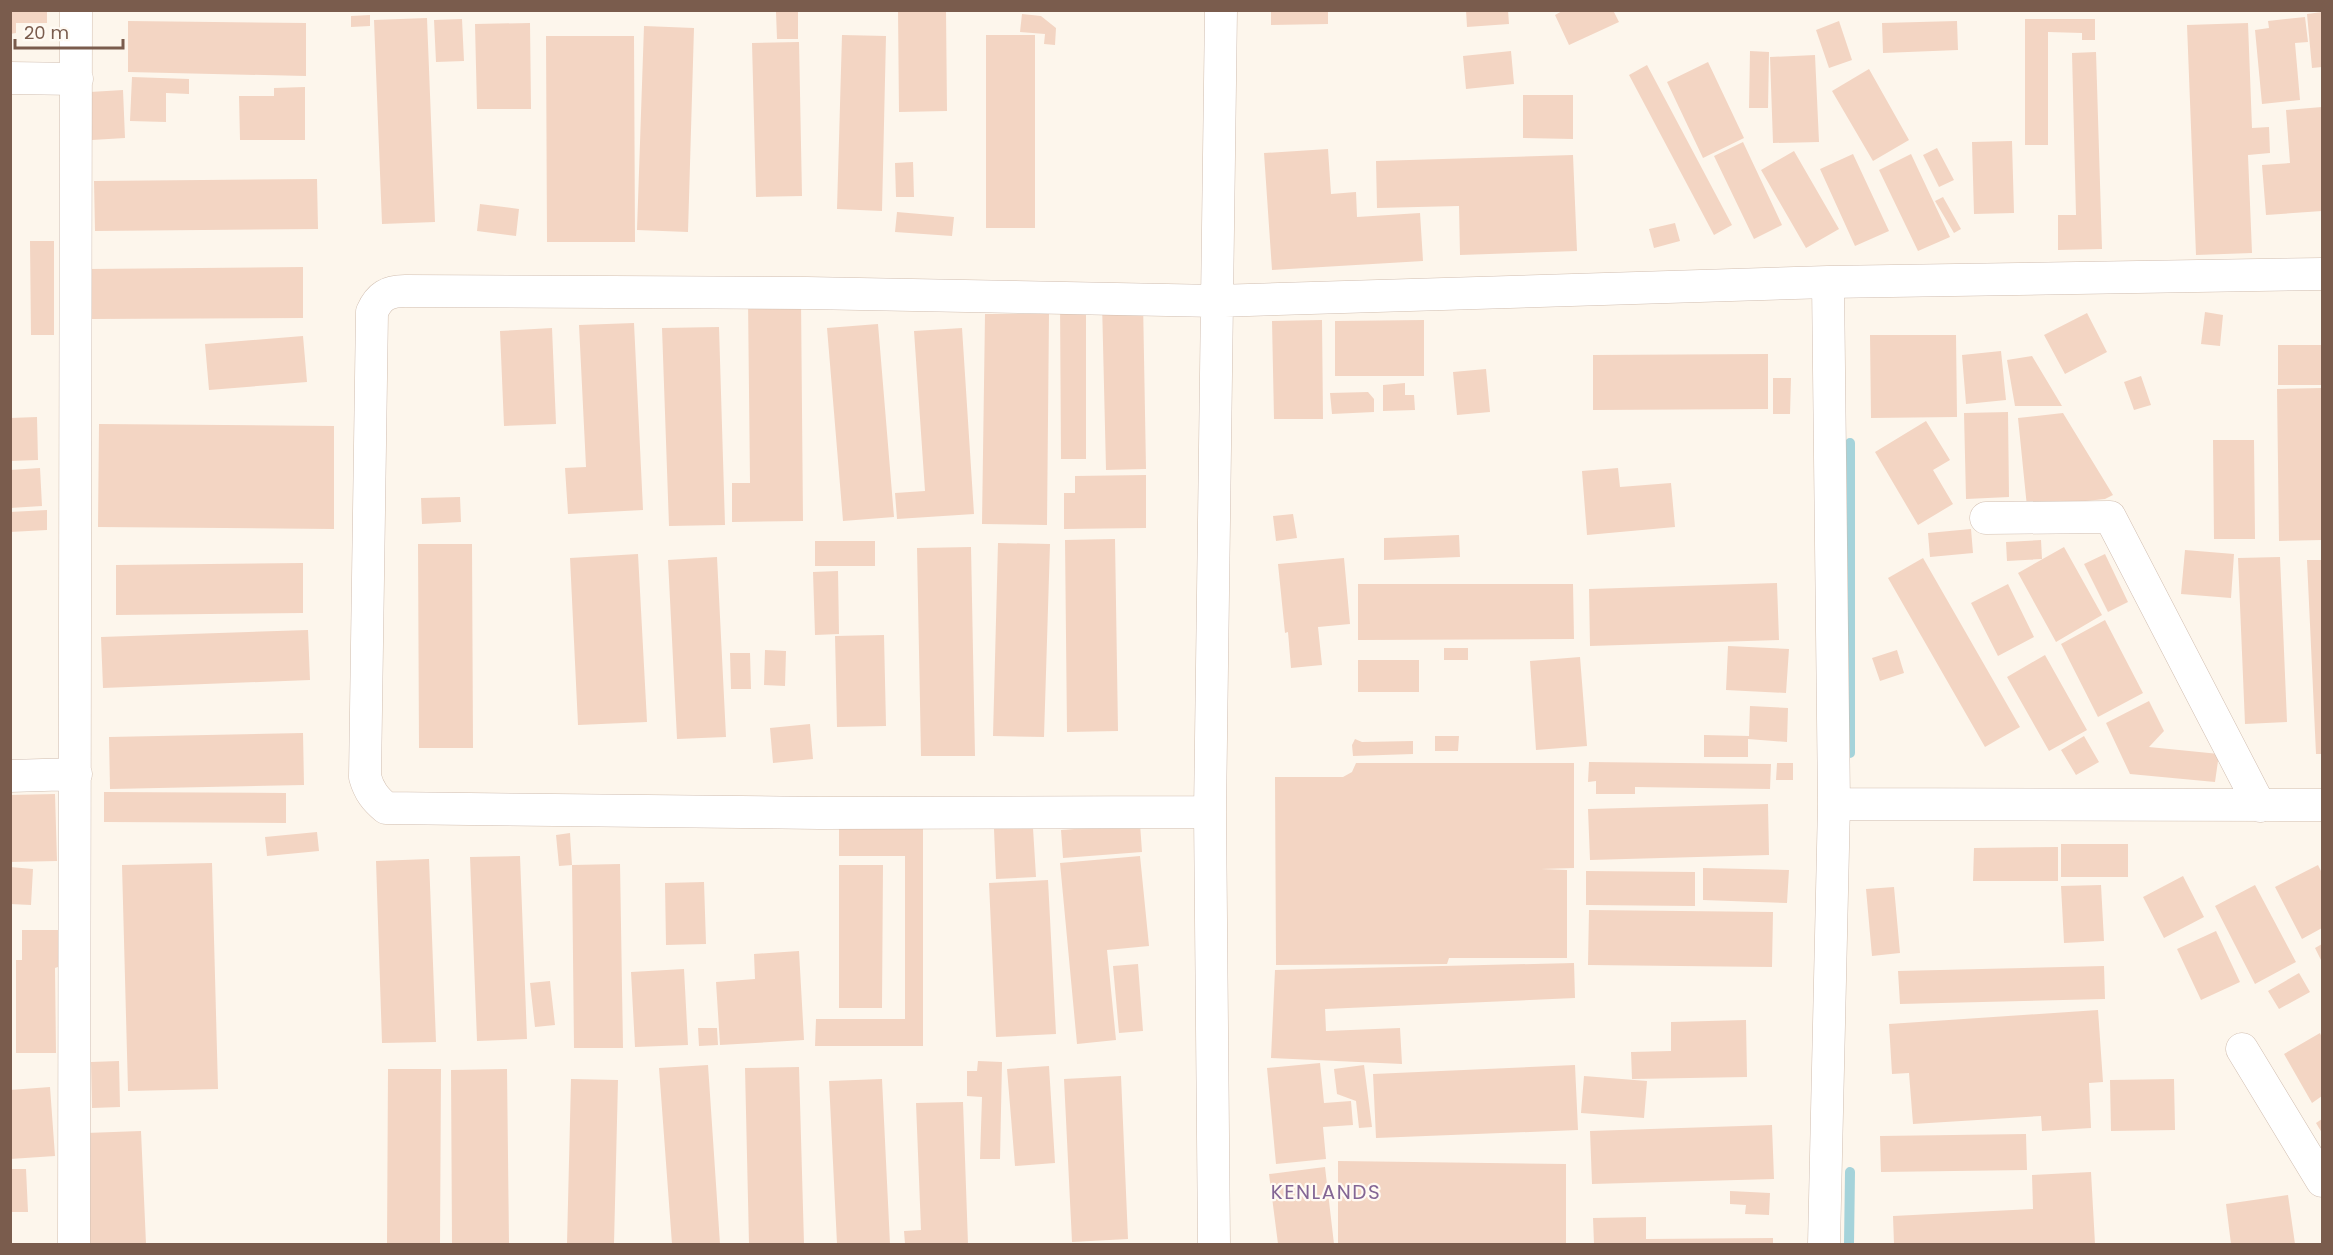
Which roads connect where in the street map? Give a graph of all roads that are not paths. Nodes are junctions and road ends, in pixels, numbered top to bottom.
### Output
1 (76, 10) edge
2 (1221, 10) edge
3 (10, 78) edge
4 (77, 79) junction
5 (2322, 274) edge
6 (1828, 282) junction
7 (1217, 301) junction
8 (1986, 518) dead end
9 (76, 774) junction
10 (10, 776) edge
11 (1834, 804) junction
12 (2322, 805) edge
13 (2260, 806) junction
14 (1210, 812) junction
15 (2242, 1049) dead end
16 (2322, 1182) edge
17 (74, 1245) edge
18 (1214, 1245) edge
19 (1824, 1245) edge

1 - 4 street
2 - 7 street
3 - 4 street
4 - 9 street
5 - 6 street
6 - 7 street
6 - 11 street
7 - 14 street
7 - 14 street
8 - 13 street
9 - 10 street
9 - 17 street
11 - 13 street
11 - 19 street
12 - 13 street
14 - 18 street
15 - 16 street

